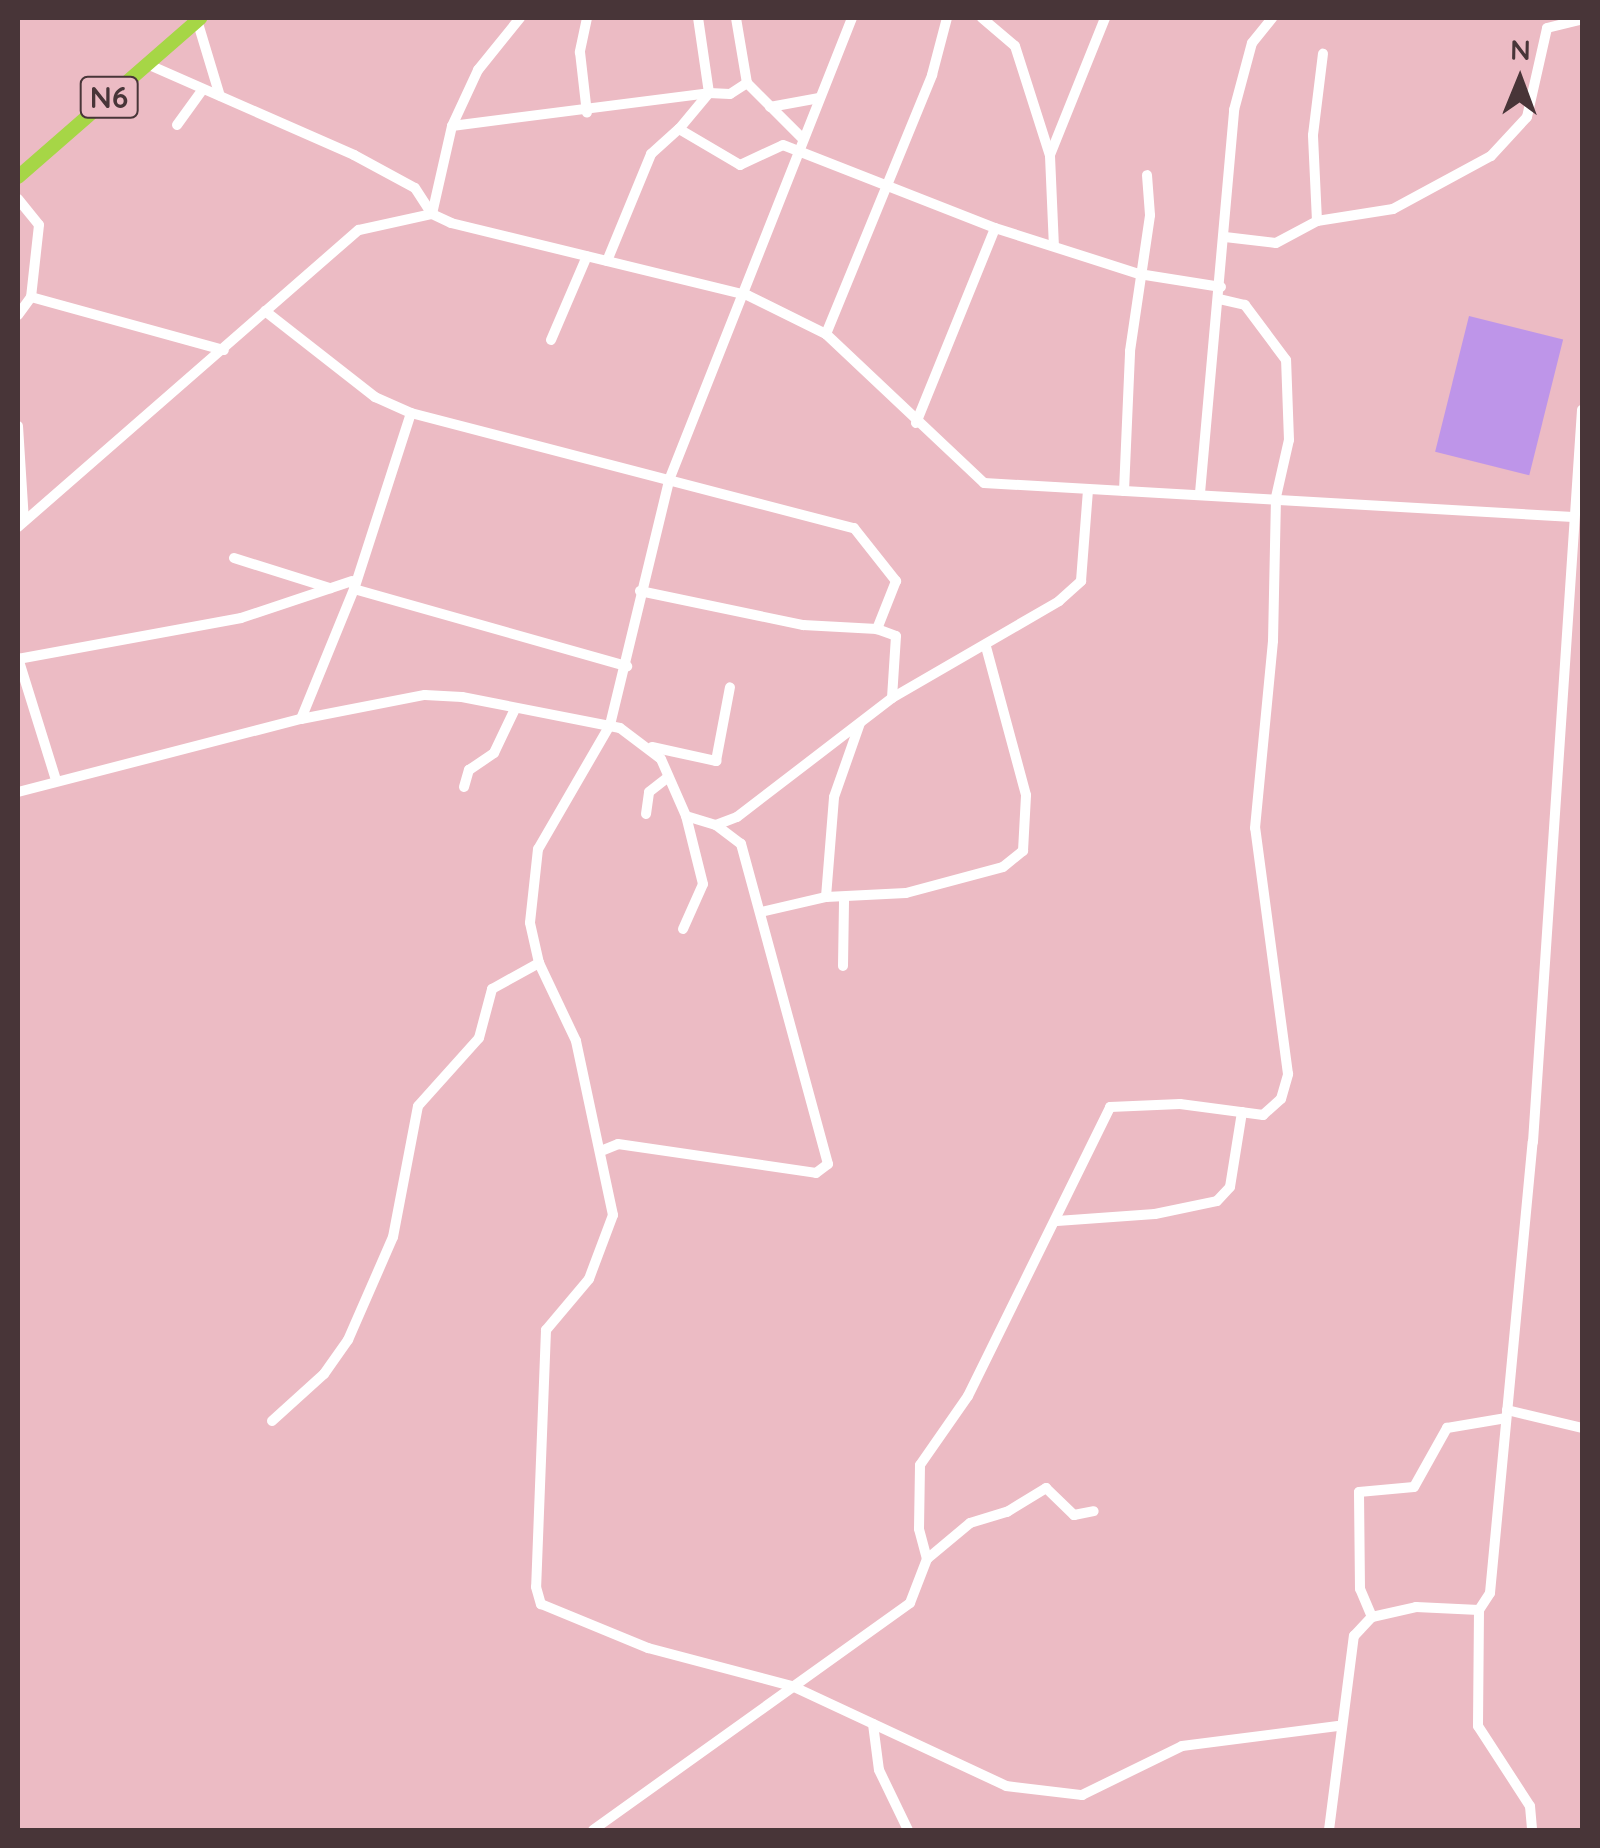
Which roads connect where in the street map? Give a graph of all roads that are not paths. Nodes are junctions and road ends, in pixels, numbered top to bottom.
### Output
1 (520, 18) edge
2 (587, 18) edge
3 (698, 18) edge
4 (736, 18) edge
5 (852, 18) edge
6 (947, 18) edge
7 (982, 18) edge
8 (1105, 18) edge
9 (1272, 18) edge
10 (199, 19) edge
11 (1582, 19) edge
12 (1323, 54) dead end
13 (147, 64) junction
14 (747, 83) junction
15 (204, 89) junction
16 (708, 94) junction
17 (220, 96) junction
18 (818, 98) junction
19 (770, 107) junction
20 (587, 114) junction
21 (177, 125) dead end
22 (452, 126) junction
23 (679, 129) junction
24 (802, 138) junction
25 (798, 151) junction
26 (1050, 156) junction
27 (1147, 174) dead end
28 (18, 177) edge
29 (884, 188) junction
30 (18, 199) edge
31 (432, 214) junction
32 (1317, 221) junction
33 (994, 228) junction
34 (1224, 237) junction
35 (1054, 246) junction
36 (587, 256) junction
37 (607, 261) junction
38 (1139, 274) junction
39 (1220, 293) junction
40 (746, 295) junction
41 (31, 297) junction
42 (265, 311) junction
43 (18, 315) edge
44 (826, 334) junction
45 (551, 340) dead end
46 (224, 350) junction
47 (1582, 410) edge
48 (412, 413) junction
49 (916, 422) junction
50 (18, 426) edge
51 (1581, 442) edge
52 (670, 481) junction
53 (1124, 491) junction
54 (1088, 492) junction
55 (1200, 493) junction
56 (1276, 497) junction
57 (1574, 517) junction
58 (21, 524) edge
59 (234, 558) dead end
60 (353, 585) junction
61 (331, 589) junction
62 (640, 591) junction
63 (877, 628) junction
64 (986, 647) junction
65 (18, 659) edge
66 (627, 666) junction
67 (730, 686) dead end
68 (892, 698) junction
69 (515, 709) junction
70 (300, 719) junction
71 (610, 724) junction
72 (860, 724) junction
73 (651, 747) junction
74 (668, 777) junction
75 (56, 780) junction
76 (464, 787) dead end
77 (18, 792) edge
78 (646, 814) dead end
79 (686, 816) junction
80 (716, 825) junction
81 (826, 897) junction
82 (844, 899) junction
83 (762, 912) junction
84 (683, 929) dead end
85 (539, 962) junction
86 (844, 966) dead end
87 (1242, 1112) junction
88 (600, 1151) junction
89 (1057, 1221) junction
90 (1507, 1414) junction
91 (272, 1422) dead end
92 (1582, 1428) edge
93 (1094, 1511) dead end
94 (927, 1559) junction
95 (1479, 1610) junction
96 (1372, 1617) junction
97 (792, 1686) junction
98 (873, 1724) junction
99 (1338, 1726) junction
100 (593, 1830) edge
101 (908, 1830) edge
102 (1329, 1830) edge
103 (1532, 1830) edge

1 - 22 street
2 - 20 street
3 - 16 street
4 - 14 street
5 - 18 street
6 - 29 street
7 - 26 street
8 - 26 street
9 - 34 street
10 - 13 highway, N6
10 - 17 street
11 - 32 street
12 - 32 street
13 - 15 street
13 - 28 highway, N6
14 - 16 street
14 - 19 street
15 - 17 street
15 - 21 street
16 - 20 street
16 - 23 street
17 - 31 street
18 - 19 street
18 - 24 street
19 - 24 street
20 - 22 street
22 - 31 street
23 - 25 street
23 - 37 street
24 - 25 street
25 - 29 street
25 - 40 street
26 - 35 street
27 - 38 street
29 - 33 street
29 - 44 street
30 - 41 street
31 - 36 street
31 - 42 street
32 - 34 street
33 - 35 street
33 - 49 street
34 - 39 street
35 - 38 street
36 - 37 street
36 - 45 street
37 - 40 street
38 - 39 street
38 - 53 street
39 - 55 street
39 - 56 street
40 - 44 street
40 - 52 street
41 - 43 street
41 - 46 street
42 - 46 street
42 - 48 street
44 - 49 street
46 - 58 street
47 - 51 street
48 - 52 street
48 - 60 street
49 - 54 street
50 - 58 street
51 - 57 street
52 - 62 street
52 - 63 street
53 - 54 street
53 - 55 street
54 - 64 street
55 - 56 street
56 - 57 street
56 - 87 street
57 - 90 street
59 - 61 street
60 - 61 street
60 - 66 street
60 - 70 street
61 - 65 street
62 - 63 street
62 - 66 street
63 - 68 street
64 - 68 street
64 - 82 street
65 - 75 street
66 - 71 street
67 - 73 street
68 - 72 street
69 - 70 street
69 - 71 street
69 - 76 street
70 - 75 street
71 - 73 street
71 - 85 street
72 - 80 street
72 - 81 street
73 - 74 street
74 - 78 street
74 - 79 street
75 - 77 street
79 - 80 street
79 - 84 street
80 - 83 street
81 - 82 street
81 - 83 street
82 - 86 street
83 - 88 street
85 - 88 street
85 - 91 street
87 - 89 street
87 - 89 street
88 - 97 street
89 - 94 street
90 - 92 street
90 - 95 street
90 - 96 street
93 - 94 street
94 - 97 street
95 - 96 street
95 - 103 street
96 - 99 street
97 - 98 street
97 - 100 street
98 - 99 street
98 - 101 street
99 - 102 street

